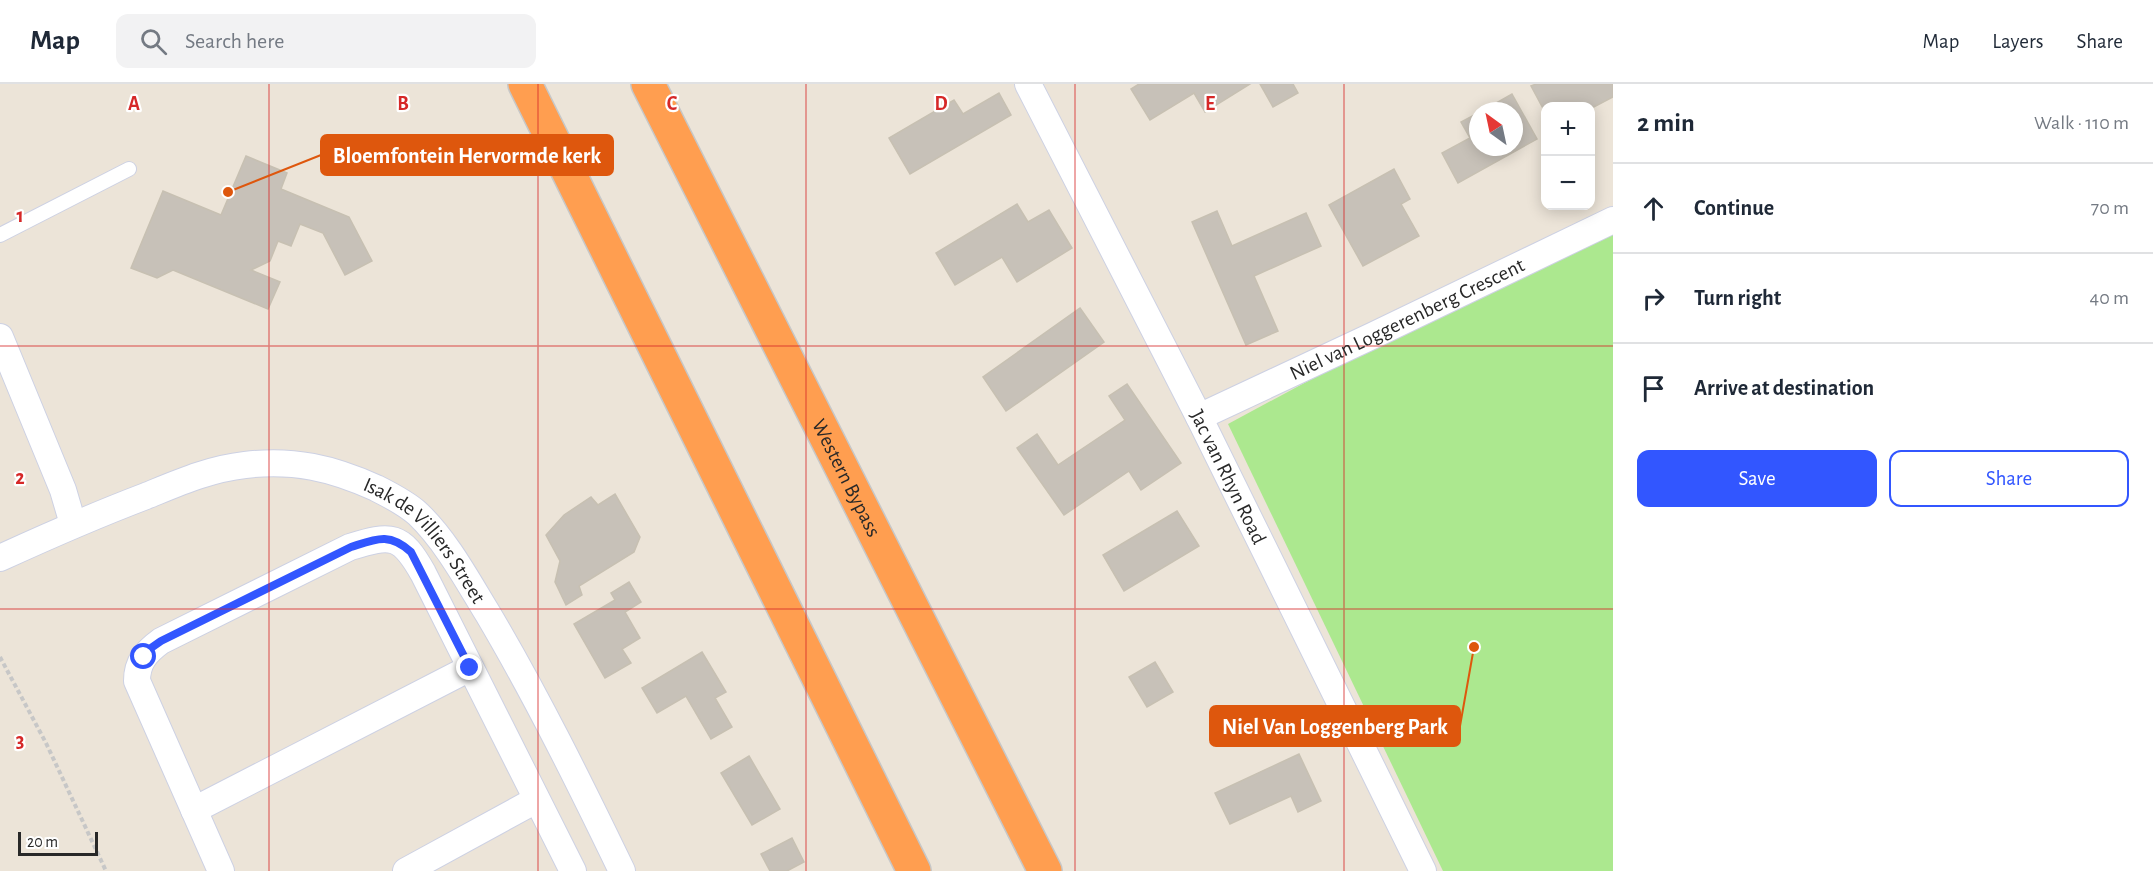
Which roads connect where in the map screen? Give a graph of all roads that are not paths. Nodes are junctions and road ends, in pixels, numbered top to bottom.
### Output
1 (525, 84) edge
2 (648, 84) edge
3 (1028, 84) edge
4 (129, 169) dead end
5 (1613, 220) edge
6 (0, 235) edge
7 (0, 337) edge
8 (1199, 417) junction
9 (73, 524) junction
10 (0, 558) edge
11 (470, 668) junction
12 (536, 800) junction
13 (194, 810) junction
14 (221, 871) edge
15 (406, 871) edge
16 (573, 871) edge
17 (622, 871) edge
18 (914, 871) edge
19 (1045, 871) edge
20 (1423, 871) edge

1 - 18 highway
2 - 19 highway, Western Bypass
3 - 8 street, Jac van Rhyn Road
4 - 6 lane
5 - 8 street, Niel van Loggerenberg Crescent
7 - 9 street
8 - 20 street, Jac van Rhyn Road
9 - 10 street, Isak de Villiers Street
9 - 17 street, Isak de Villiers Street
11 - 12 street
11 - 13 street
11 - 13 street
12 - 15 street
12 - 16 street
13 - 14 street

